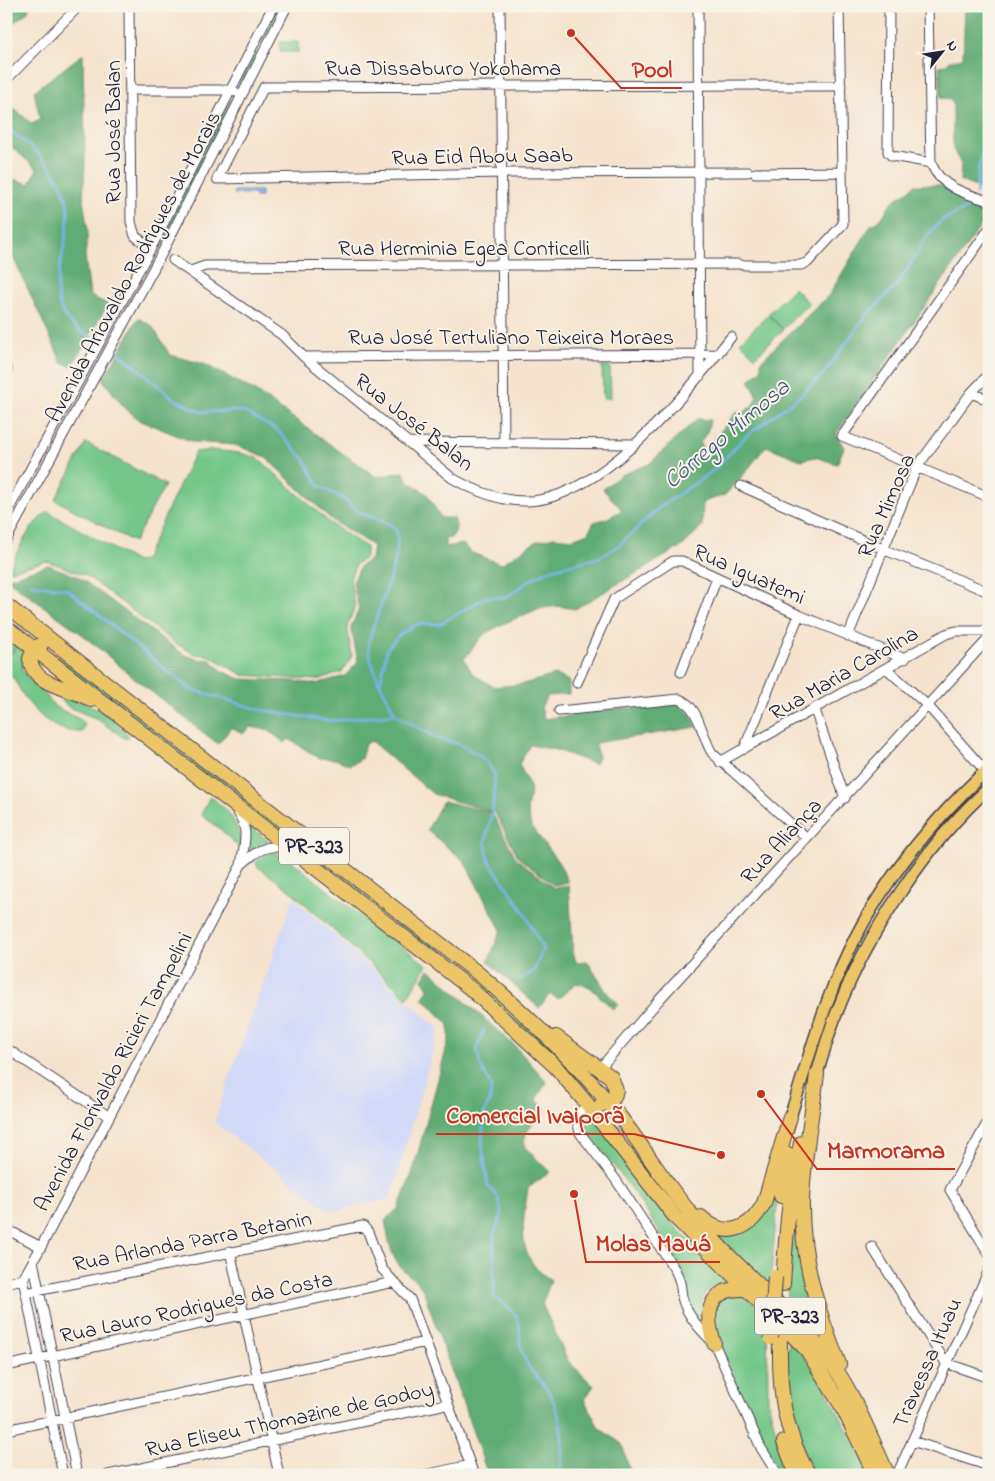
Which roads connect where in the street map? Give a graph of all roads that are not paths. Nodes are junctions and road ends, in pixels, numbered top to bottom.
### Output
1 (79, 6) edge
2 (130, 6) edge
3 (273, 6) edge
4 (287, 6) edge
5 (500, 6) edge
6 (698, 6) edge
7 (839, 6) edge
8 (888, 6) edge
9 (928, 6) edge
10 (6, 80) edge
11 (501, 85) junction
12 (698, 85) junction
13 (842, 86) junction
14 (131, 90) junction
15 (231, 90) junction
16 (243, 95) junction
17 (930, 163) junction
18 (698, 172) junction
19 (842, 172) junction
20 (502, 173) junction
21 (217, 179) joint
22 (981, 198) edge
23 (989, 229) edge
24 (151, 248) junction
25 (172, 260) dead end
26 (698, 264) junction
27 (503, 266) junction
28 (190, 271) junction
29 (732, 337) dead end
30 (699, 354) junction
31 (718, 354) junction
32 (504, 355) junction
33 (304, 357) junction
34 (989, 374) edge
35 (700, 376) junction
36 (971, 393) junction
37 (989, 400) edge
38 (409, 442) junction
39 (504, 443) junction
40 (634, 444) junction
41 (917, 467) junction
42 (741, 486) dead end
43 (989, 497) edge
44 (6, 514) edge
45 (6, 540) edge
46 (885, 550) junction
47 (717, 578) junction
48 (989, 592) edge
49 (6, 599) edge
50 (6, 605) edge
51 (798, 615) junction
52 (32, 624) junction
53 (6, 627) edge
54 (989, 631) edge
55 (848, 636) junction
56 (989, 638) edge
57 (34, 648) junction
58 (74, 659) junction
59 (905, 659) junction
60 (887, 669) junction
61 (680, 672) dead end
62 (577, 683) dead end
63 (928, 706) junction
64 (815, 710) junction
65 (560, 711) dead end
66 (127, 722) junction
67 (744, 749) junction
68 (720, 762) junction
69 (987, 770) edge
70 (989, 788) edge
71 (844, 798) junction
72 (233, 804) junction
73 (924, 836) junction
74 (807, 838) junction
75 (936, 846) junction
76 (300, 856) junction
77 (241, 865) junction
78 (825, 1008) junction
79 (524, 1012) junction
80 (837, 1012) junction
81 (6, 1048) edge
82 (600, 1068) junction
83 (816, 1074) junction
84 (599, 1104) junction
85 (108, 1116) junction
86 (790, 1117) junction
87 (988, 1122) edge
88 (663, 1177) junction
89 (6, 1229) edge
90 (41, 1247) junction
91 (872, 1247) dead end
92 (230, 1252) junction
93 (989, 1254) edge
94 (33, 1261) junction
95 (989, 1270) edge
96 (23, 1279) junction
97 (779, 1280) junction
98 (394, 1282) junction
99 (6, 1283) edge
100 (745, 1289) junction
101 (39, 1291) junction
102 (26, 1293) junction
103 (244, 1315) junction
104 (775, 1339) junction
105 (426, 1342) junction
106 (714, 1343) junction
107 (54, 1355) junction
108 (39, 1359) junction
109 (946, 1363) junction
110 (6, 1366) edge
111 (258, 1377) junction
112 (989, 1378) edge
113 (853, 1400) junction
114 (447, 1404) junction
115 (65, 1418) junction
116 (52, 1421) junction
117 (6, 1430) edge
118 (271, 1441) junction
119 (912, 1441) junction
120 (470, 1465) junction
121 (989, 1466) edge
122 (873, 1471) edge
123 (896, 1473) edge
124 (63, 1475) edge
125 (77, 1475) edge
126 (108, 1475) edge
127 (279, 1475) edge
128 (424, 1475) edge
129 (474, 1475) edge
130 (778, 1475) edge
131 (797, 1475) edge
132 (809, 1475) edge

1 - 10 street
2 - 14 street, Rua José Balan
3 - 15 street, Avenida Ariovaldo Rodrigues de Morais
4 - 16 street, Avenida Ariovaldo Rodrigues de Morais
5 - 11 street
6 - 12 street
7 - 13 street, Rua Herminia Egea Conticelli
8 - 17 street
9 - 17 street
11 - 12 street, Rua Dissaburo Yokohama
11 - 20 street
11 - 21 street, Rua Dissaburo Yokohama
12 - 13 street, Rua Dissaburo Yokohama
12 - 18 street
13 - 19 street, Rua Herminia Egea Conticelli
14 - 15 street
14 - 24 street, Rua José Balan
15 - 16 street
15 - 24 street, Avenida Ariovaldo Rodrigues de Morais
16 - 45 street, Avenida Ariovaldo Rodrigues de Morais
17 - 22 street
18 - 19 street, Rua Eid Abou Saab
18 - 20 street, Rua Eid Abou Saab
18 - 26 street
19 - 26 street, Rua Herminia Egea Conticelli
20 - 21 street, Rua Eid Abou Saab
20 - 27 street
23 - 41 street
24 - 44 street, Avenida Ariovaldo Rodrigues de Morais
25 - 28 street, Rua José Balan
26 - 27 street, Rua Herminia Egea Conticelli
26 - 30 street
27 - 28 street, Rua Herminia Egea Conticelli
27 - 32 street
28 - 33 street, Rua José Balan
29 - 31 street, Rua José Balan
30 - 31 street, Rua José Tertuliano Teixeira Moraes
30 - 32 street, Rua José Tertuliano Teixeira Moraes
30 - 35 street
31 - 35 street, Rua José Balan
32 - 33 street, Rua José Tertuliano Teixeira Moraes
32 - 39 street
33 - 38 street, Rua José Balan
34 - 36 street, Rua Mimosa
35 - 40 street, Rua José Balan
36 - 37 street
36 - 41 street, Rua Mimosa
38 - 39 street
38 - 40 street, Rua José Balan
39 - 40 street
41 - 43 street
41 - 46 street, Rua Mimosa
42 - 46 street
46 - 48 street
46 - 55 street, Rua Mimosa
47 - 51 street, Rua Iguatemi
47 - 61 street
47 - 62 street, Rua Iguatemi
49 - 52 street
50 - 52 highway, PR-323
51 - 55 street, Rua Iguatemi
51 - 67 street
52 - 58 highway, PR-323
53 - 57 highway, PR-323
54 - 59 street, Rua Maria Carolina
55 - 59 street, Rua Iguatemi
56 - 63 street, Rua Aliança
57 - 58 highway
57 - 66 highway, PR-323
57 - 66 highway
58 - 79 highway, PR-323
59 - 60 street, Rua Maria Carolina
60 - 63 street
60 - 64 street, Rua Maria Carolina
63 - 69 street
63 - 71 street, Rua Aliança
64 - 67 street, Rua Maria Carolina
64 - 71 street
65 - 68 street
66 - 72 highway, PR-323
67 - 68 street, Rua Maria Carolina
68 - 74 street
69 - 73 main road
70 - 75 main road
71 - 74 street, Rua Aliança
72 - 76 highway, PR-323
72 - 77 street, Avenida Florivaldo Ricieri Tampelini
73 - 75 main road
73 - 78 main road
74 - 82 street, Rua Aliança
75 - 80 main road
76 - 77 street, Avenida Florivaldo Ricieri Tampelini
76 - 84 highway, PR-323
77 - 85 street, Avenida Florivaldo Ricieri Tampelini
78 - 80 main road
78 - 86 main road
79 - 82 highway
79 - 84 highway, PR-323
80 - 83 main road
81 - 85 street
82 - 84 highway
83 - 97 highway
83 - 113 highway
84 - 88 highway, PR-323
84 - 100 highway, PR-323
84 - 106 street
85 - 90 street, Avenida Florivaldo Ricieri Tampelini
86 - 88 highway
86 - 97 highway
87 - 93 street
88 - 113 highway, PR-323
89 - 90 street
90 - 94 street, Avenida Florivaldo Ricieri Tampelini
91 - 109 street
92 - 98 street, Rua Arlanda Parra Betanin
92 - 101 street, Rua Arlanda Parra Betanin
92 - 103 street
94 - 96 street, Avenida Florivaldo Ricieri Tampelini
94 - 101 street
95 - 109 street, Travessa Ituau
96 - 99 street
96 - 102 street
97 - 104 highway, bridge
98 - 103 street, Rua Lauro Rodrigues da Costa
98 - 105 street
100 - 106 highway
100 - 122 highway, PR-323
101 - 102 street, Rua Arlanda Parra Betanin
101 - 107 street
102 - 108 street
103 - 107 street, Rua Lauro Rodrigues da Costa
103 - 111 street
104 - 131 highway
104 - 132 highway
105 - 111 street
105 - 114 street
106 - 130 street
107 - 108 street, Rua Lauro Rodrigues da Costa
107 - 115 street
108 - 110 street, Rua Lauro Rodrigues da Costa
108 - 116 street
109 - 112 street
109 - 119 street, Travessa Ituau
111 - 115 street
111 - 118 street
113 - 123 highway, PR-323
114 - 118 street, Rua Eliseu Thomazine de Godoy
114 - 120 street
115 - 116 street
115 - 125 street
116 - 117 street
116 - 124 street
118 - 126 street, Rua Eliseu Thomazine de Godoy
118 - 127 street
119 - 121 street
119 - 123 street, Travessa Ituau
120 - 128 street
120 - 129 street

